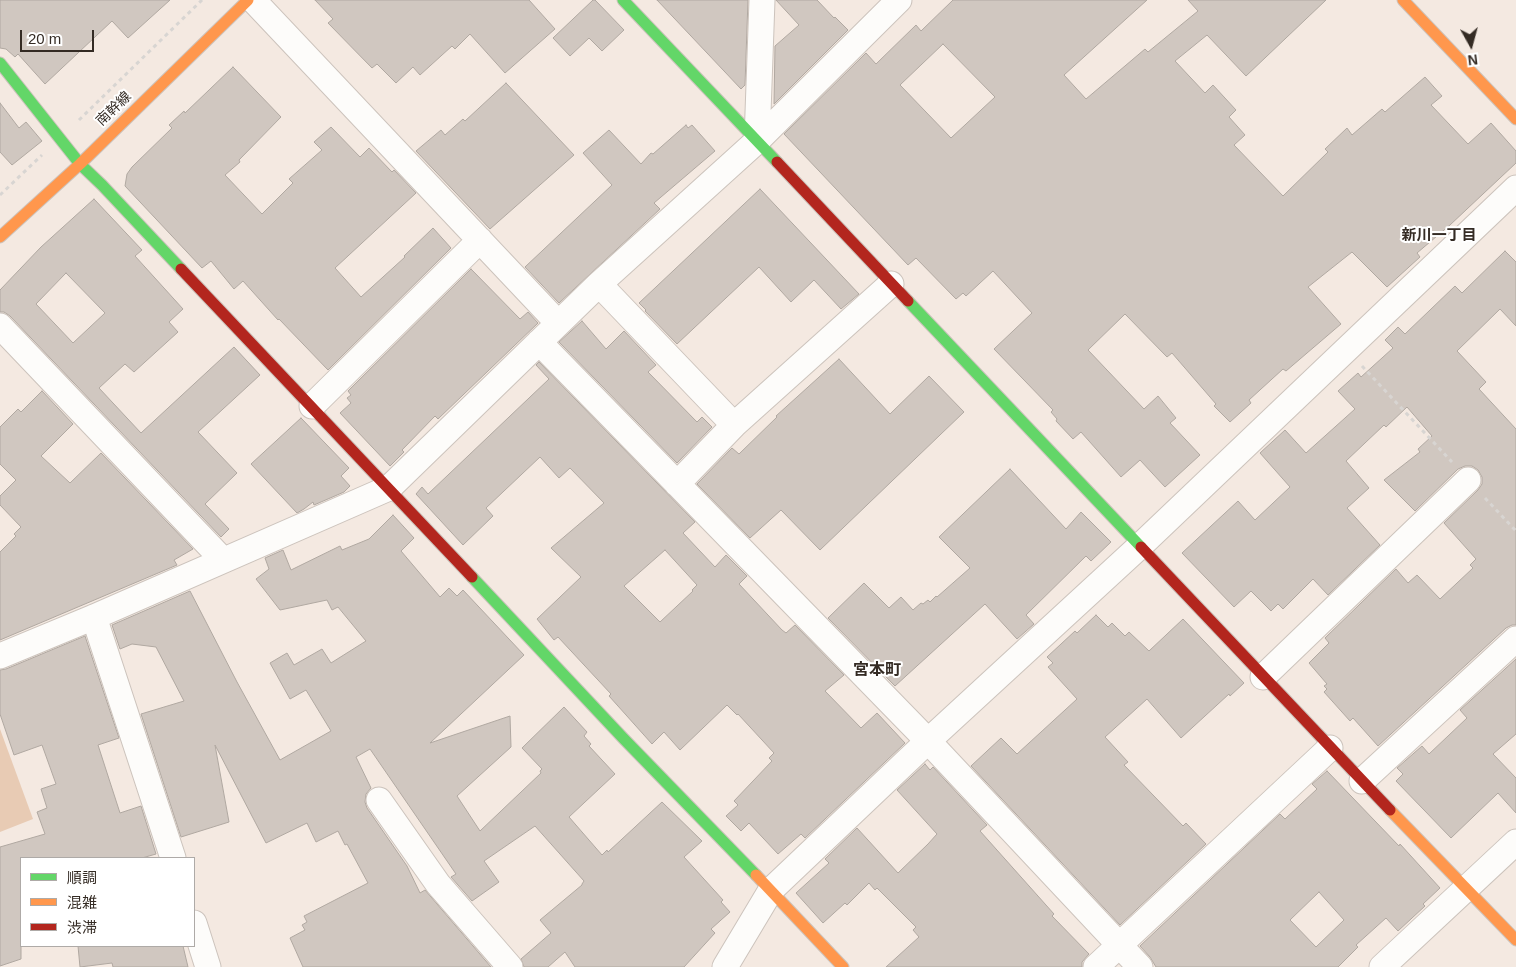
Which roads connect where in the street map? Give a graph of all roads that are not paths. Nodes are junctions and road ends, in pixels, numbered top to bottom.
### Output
1 (248, 0) edge
2 (253, 0) edge
3 (623, 0) edge
4 (762, 0) edge
5 (899, 0) edge
6 (1403, 0) edge
7 (0, 63) edge
8 (1516, 120) edge
9 (757, 141) junction
10 (80, 164) junction
11 (1516, 188) edge
12 (0, 237) edge
13 (480, 240) junction
14 (599, 284) junction
15 (891, 284) junction
16 (558, 323) junction
17 (0, 326) edge
18 (539, 342) junction
19 (312, 406) junction
20 (734, 425) junction
21 (1468, 480) road end
22 (677, 484) junction
23 (389, 488) junction
24 (1140, 546) junction
25 (224, 560) junction
26 (94, 617) junction
27 (1516, 639) edge
28 (0, 656) edge
29 (1263, 677) junction
30 (928, 741) junction
31 (1330, 748) junction
32 (1362, 782) junction
33 (380, 800) dead end
34 (1516, 842) edge
35 (173, 857) edge
36 (1467, 888) junction
37 (772, 890) junction
38 (195, 926) edge
39 (1516, 940) edge
40 (1120, 945) junction
41 (208, 967) edge
42 (510, 967) edge
43 (725, 967) edge
44 (843, 967) edge
45 (1096, 967) edge
46 (1140, 967) edge
47 (1382, 967) edge

1 - 10 street, 南幹線
2 - 13 street
3 - 9 street
4 - 9 street
5 - 9 street
6 - 8 street
7 - 10 street
9 - 14 street
9 - 15 street
10 - 12 street, 南幹線
10 - 19 street
11 - 24 street
13 - 16 street
13 - 19 street
14 - 16 street
14 - 20 street
15 - 20 street
15 - 24 street
16 - 18 street
17 - 25 street
18 - 22 street
18 - 23 street
19 - 23 street
20 - 22 street
21 - 29 street
22 - 30 street
23 - 25 street
23 - 37 street
24 - 29 street
24 - 30 street
25 - 26 street
26 - 28 street
26 - 35 street
27 - 32 street
29 - 31 street
30 - 37 street
30 - 40 street
31 - 32 street
31 - 40 street
32 - 36 street
33 - 42 street
34 - 36 street
36 - 39 street
36 - 47 street
37 - 43 street
37 - 44 street
38 - 41 street
40 - 45 street
40 - 46 street

